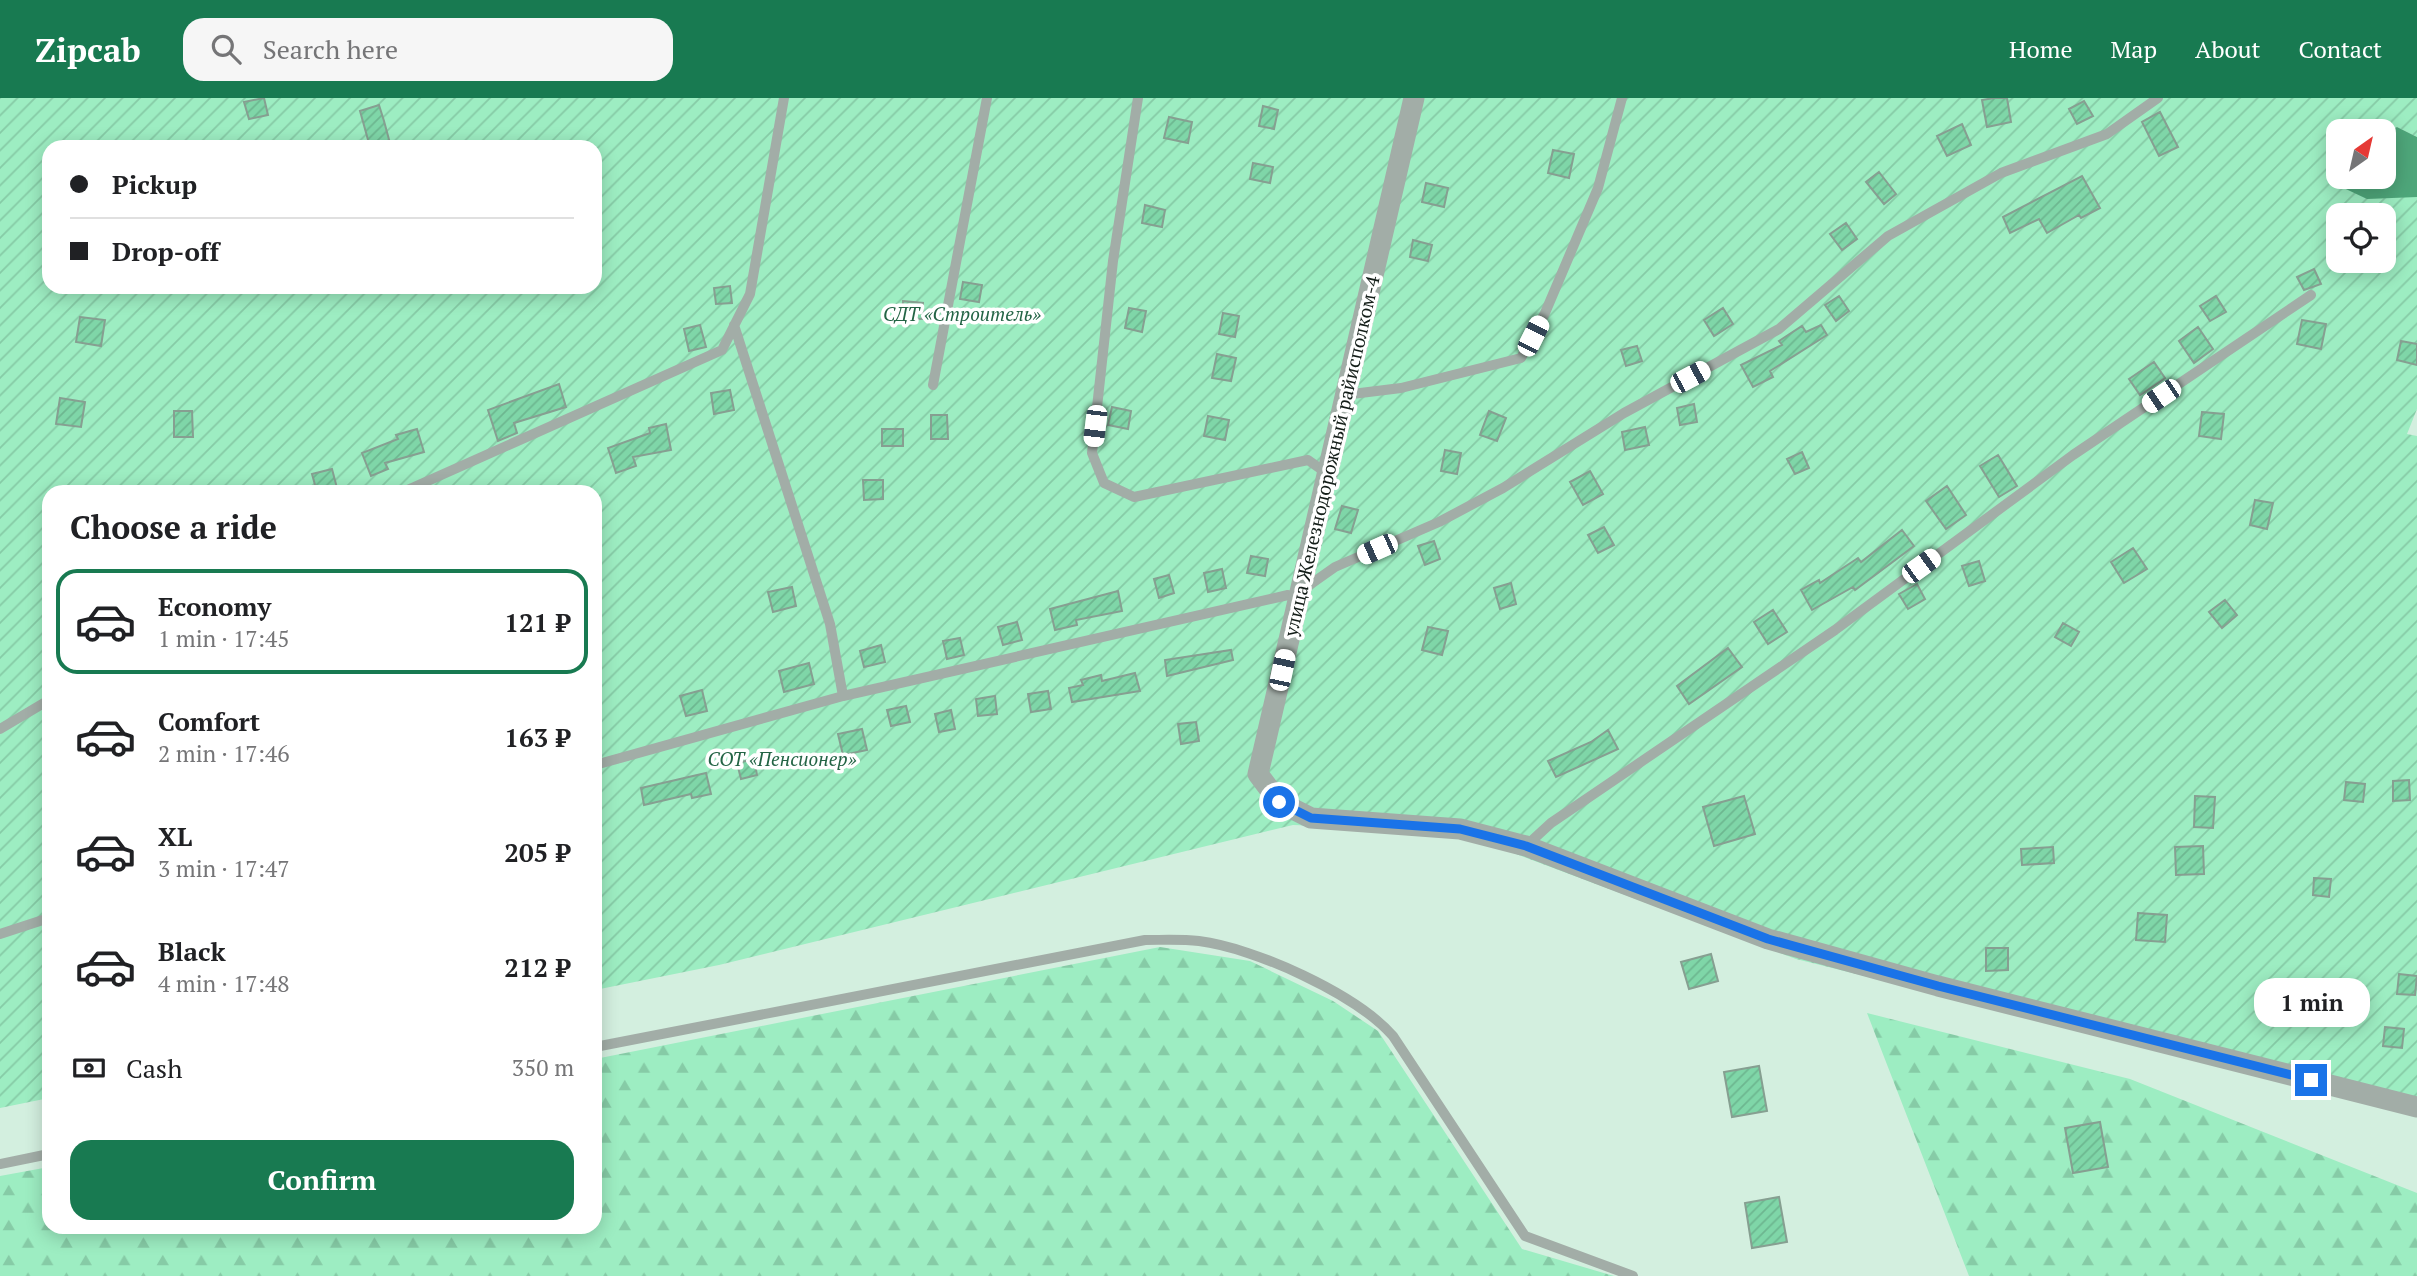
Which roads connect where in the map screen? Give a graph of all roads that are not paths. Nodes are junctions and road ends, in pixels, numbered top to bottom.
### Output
1 (784, 98) edge
2 (987, 98) edge
3 (1138, 98) edge
4 (1414, 98) edge
5 (1622, 98) edge
6 (2158, 98) edge
7 (2311, 295) dead end
8 (734, 325) junction
9 (933, 385) dead end
10 (1344, 395) junction
11 (1325, 472) junction
12 (419, 485) edge
13 (1294, 593) junction
14 (843, 696) junction
15 (42, 703) edge
16 (0, 729) edge
17 (602, 763) edge
18 (1526, 846) junction
19 (42, 920) edge
20 (0, 934) edge
21 (602, 1046) edge
22 (2417, 1107) edge
23 (42, 1155) edge
24 (0, 1164) edge
25 (1633, 1276) edge

1 - 8 lane
2 - 9 lane
3 - 11 lane
4 - 10 street, улица Железнодорожный райисполком-4
5 - 10 lane
6 - 13 lane
7 - 18 lane
8 - 12 lane
8 - 14 lane
10 - 11 street, улица Железнодорожный райисполком-4
11 - 13 street, улица Железнодорожный райисполком-4
13 - 14 lane
13 - 18 street, улица Железнодорожный райисполком-4
14 - 17 lane
15 - 16 lane
18 - 22 street, улица Железнодорожный райисполком-4
19 - 20 lane
21 - 25 lane
23 - 24 lane

